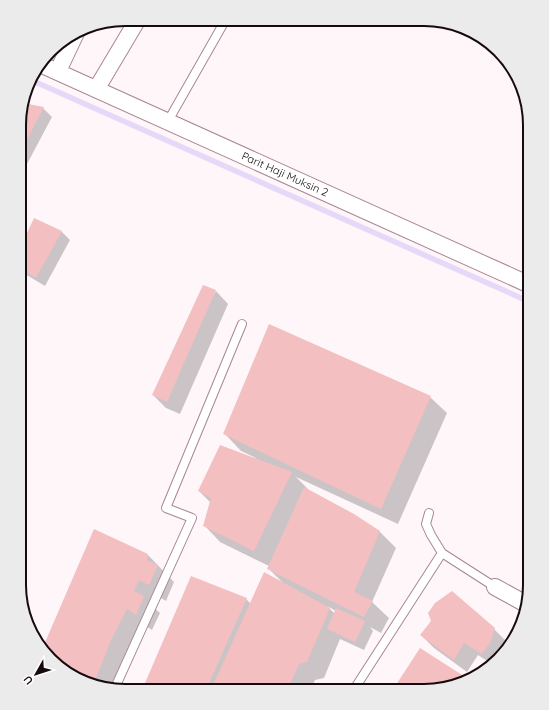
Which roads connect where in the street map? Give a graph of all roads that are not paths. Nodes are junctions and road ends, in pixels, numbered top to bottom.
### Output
1 (134, 26) edge
2 (222, 26) edge
3 (72, 42) edge
4 (46, 67) edge
5 (58, 72) junction
6 (96, 88) junction
7 (168, 121) junction
8 (523, 281) edge
9 (242, 324) dead end
10 (429, 513) dead end
11 (442, 553) junction
12 (495, 587) joint
13 (521, 601) edge
14 (117, 683) edge
15 (358, 684) edge

1 - 6 street
2 - 7 lane
3 - 5 street
4 - 5 street, Parit Haji Muksin 2
5 - 6 street, Parit Haji Muksin 2
6 - 7 street, Parit Haji Muksin 2
7 - 8 street, Parit Haji Muksin 2
9 - 14 lane
10 - 11 lane
11 - 12 lane
11 - 15 lane
12 - 13 street

